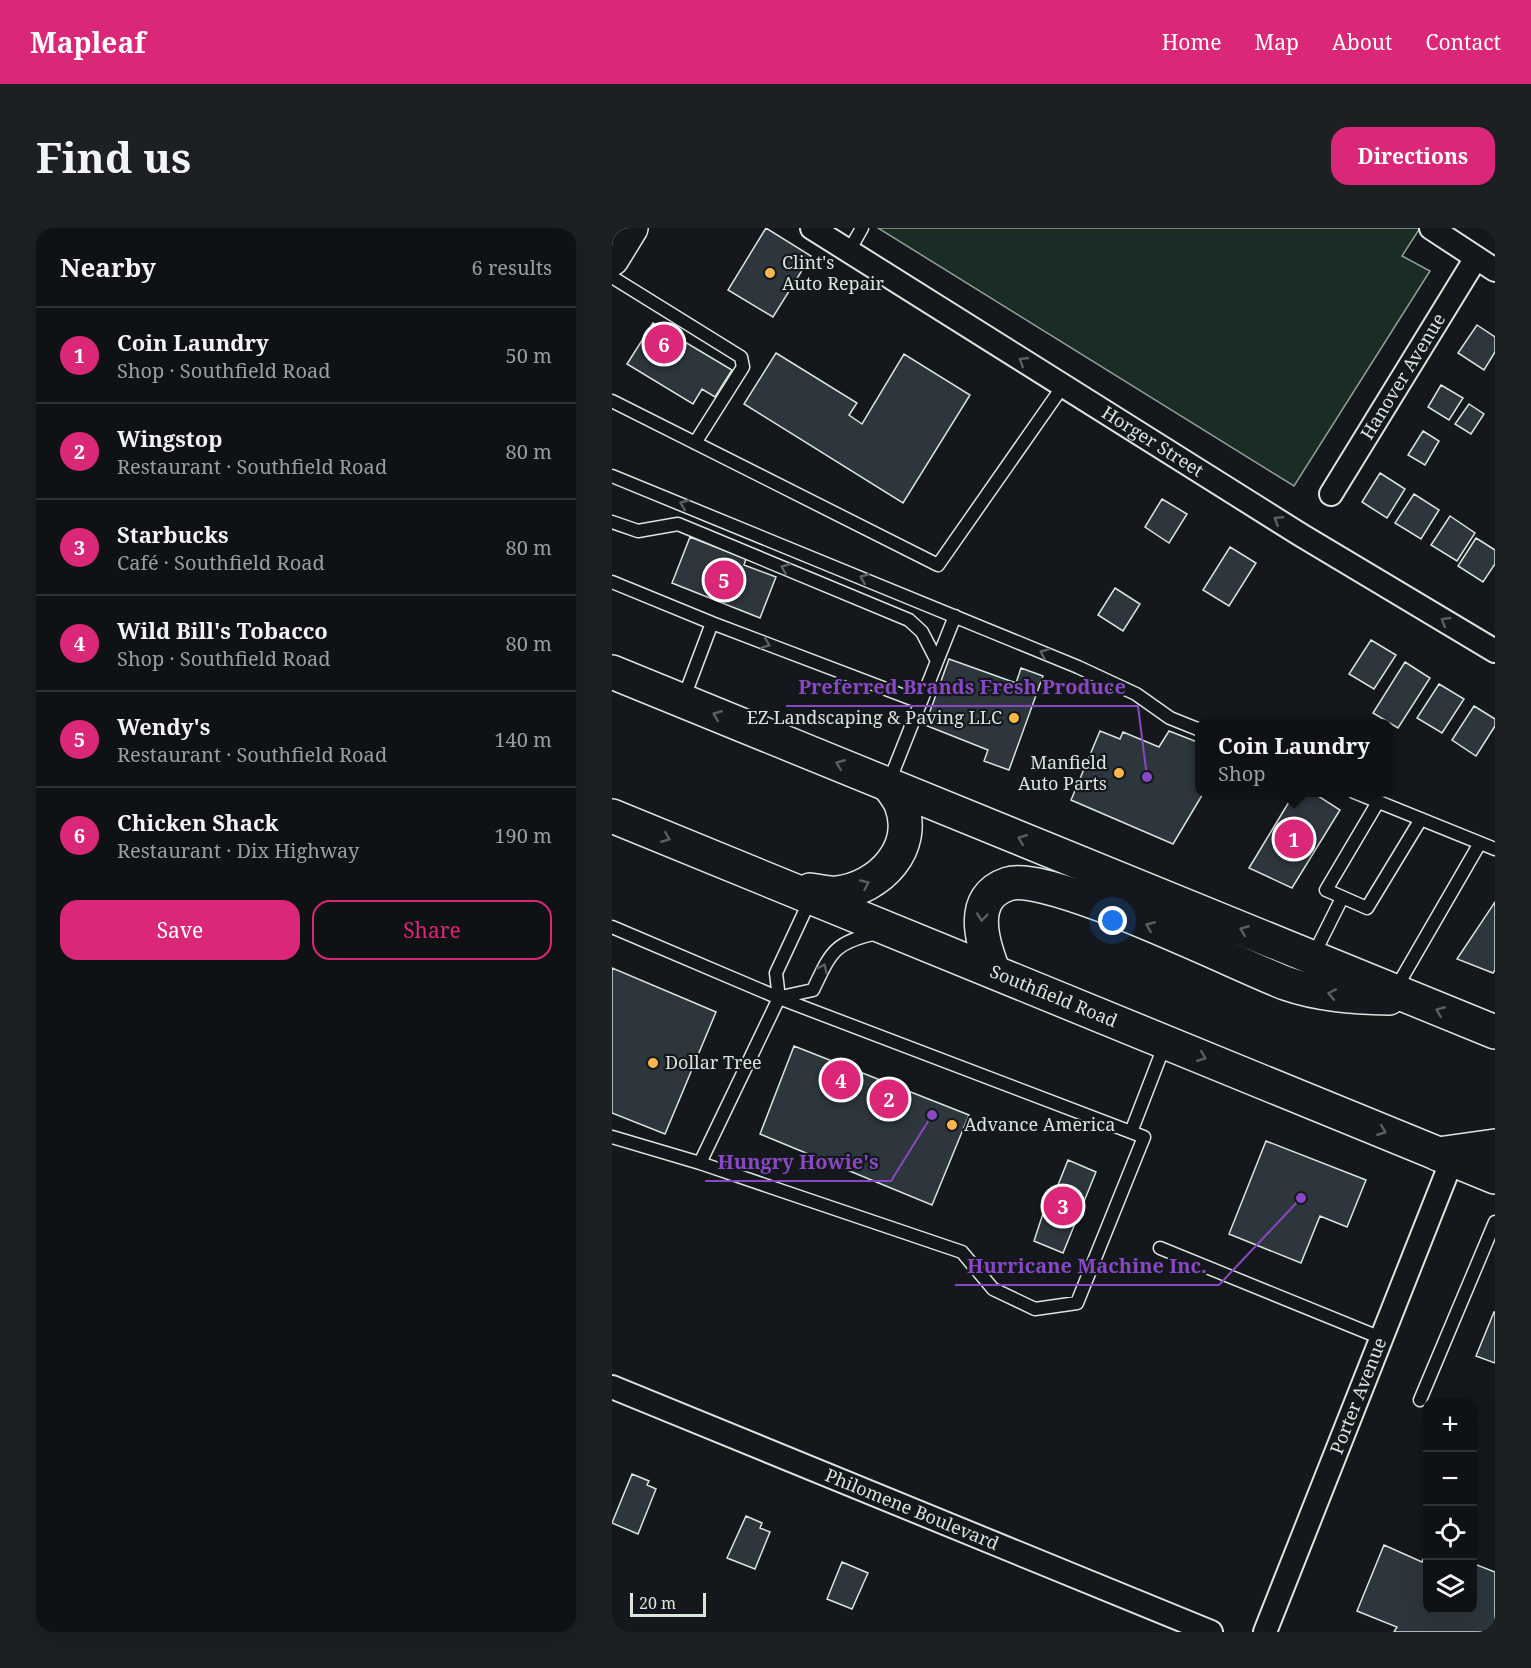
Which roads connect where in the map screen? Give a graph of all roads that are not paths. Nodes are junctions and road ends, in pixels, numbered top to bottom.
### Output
1 (631, 228) edge
2 (812, 228) edge
3 (862, 228) edge
4 (1431, 228) edge
5 (843, 241) edge
6 (1476, 258) junction
7 (612, 259) edge
8 (1495, 270) edge
9 (612, 277) edge
10 (1063, 386) junction
11 (612, 401) edge
12 (695, 443) junction
13 (612, 476) edge
14 (1331, 494) dead end
15 (612, 522) edge
16 (612, 582) edge
17 (955, 616) junction
18 (712, 623) junction
19 (1495, 651) edge
20 (937, 661) junction
21 (612, 672) edge
22 (683, 700) junction
23 (920, 702) junction
24 (1195, 728) edge
25 (888, 784) junction
26 (1366, 797) edge
27 (1378, 802) junction
28 (612, 816) edge
29 (1421, 819) junction
30 (1480, 843) junction
31 (1495, 849) edge
32 (799, 892) junction
33 (1342, 898) junction
34 (612, 927) edge
35 (892, 930) junction
36 (1312, 958) junction
37 (993, 970) junction
38 (1402, 995) junction
39 (779, 998) junction
40 (1495, 1032) edge
41 (1166, 1042) junction
42 (1131, 1132) junction
43 (612, 1137) edge
44 (1495, 1146) edge
45 (1444, 1157) junction
46 (700, 1164) junction
47 (1495, 1177) edge
48 (1495, 1222) edge
49 (1160, 1248) dead end
50 (1382, 1338) junction
51 (612, 1387) edge
52 (1420, 1400) dead end
53 (1211, 1632) edge
54 (1265, 1632) edge

1 - 7 main road
2 - 5 street, Horger Street
3 - 5 lane
4 - 6 street
10 -> 5 street, Horger Street
6 - 8 street
6 - 14 street, Hanover Avenue
9 - 12 lane
10 - 12 lane
19 -> 10 street, Horger Street
11 - 12 lane
17 -> 13 lane
20 -> 15 lane
16 - 18 lane
17 - 20 lane
24 -> 17 lane
18 - 22 lane
18 -> 23 lane
20 - 23 lane
21 - 22 main road
25 -> 22 main road
23 - 25 lane
32 -> 25 main road
36 -> 25 main road
26 - 27 lane
27 - 29 lane
27 - 33 lane
28 -> 32 main road, Southfield Road
29 - 30 lane
29 - 33 lane
30 - 31 lane
30 - 38 lane
32 - 35 main road, Southfield Road
32 - 39 lane
33 - 36 lane
34 - 39 lane
35 - 37 main road, Southfield Road
39 -> 35 lane
36 - 38 main road
38 -> 37 main road
37 - 41 main road, Southfield Road
40 -> 38 main road
39 - 42 lane
39 - 46 lane
41 - 42 lane
41 -> 45 main road, Southfield Road
42 - 46 lane
43 - 46 lane
44 - 45 main road
45 - 47 main road, Southfield Road
45 - 50 street, Porter Avenue
48 - 52 lane
49 - 50 lane
50 - 54 street, Porter Avenue
51 - 53 street, Philomene Boulevard

